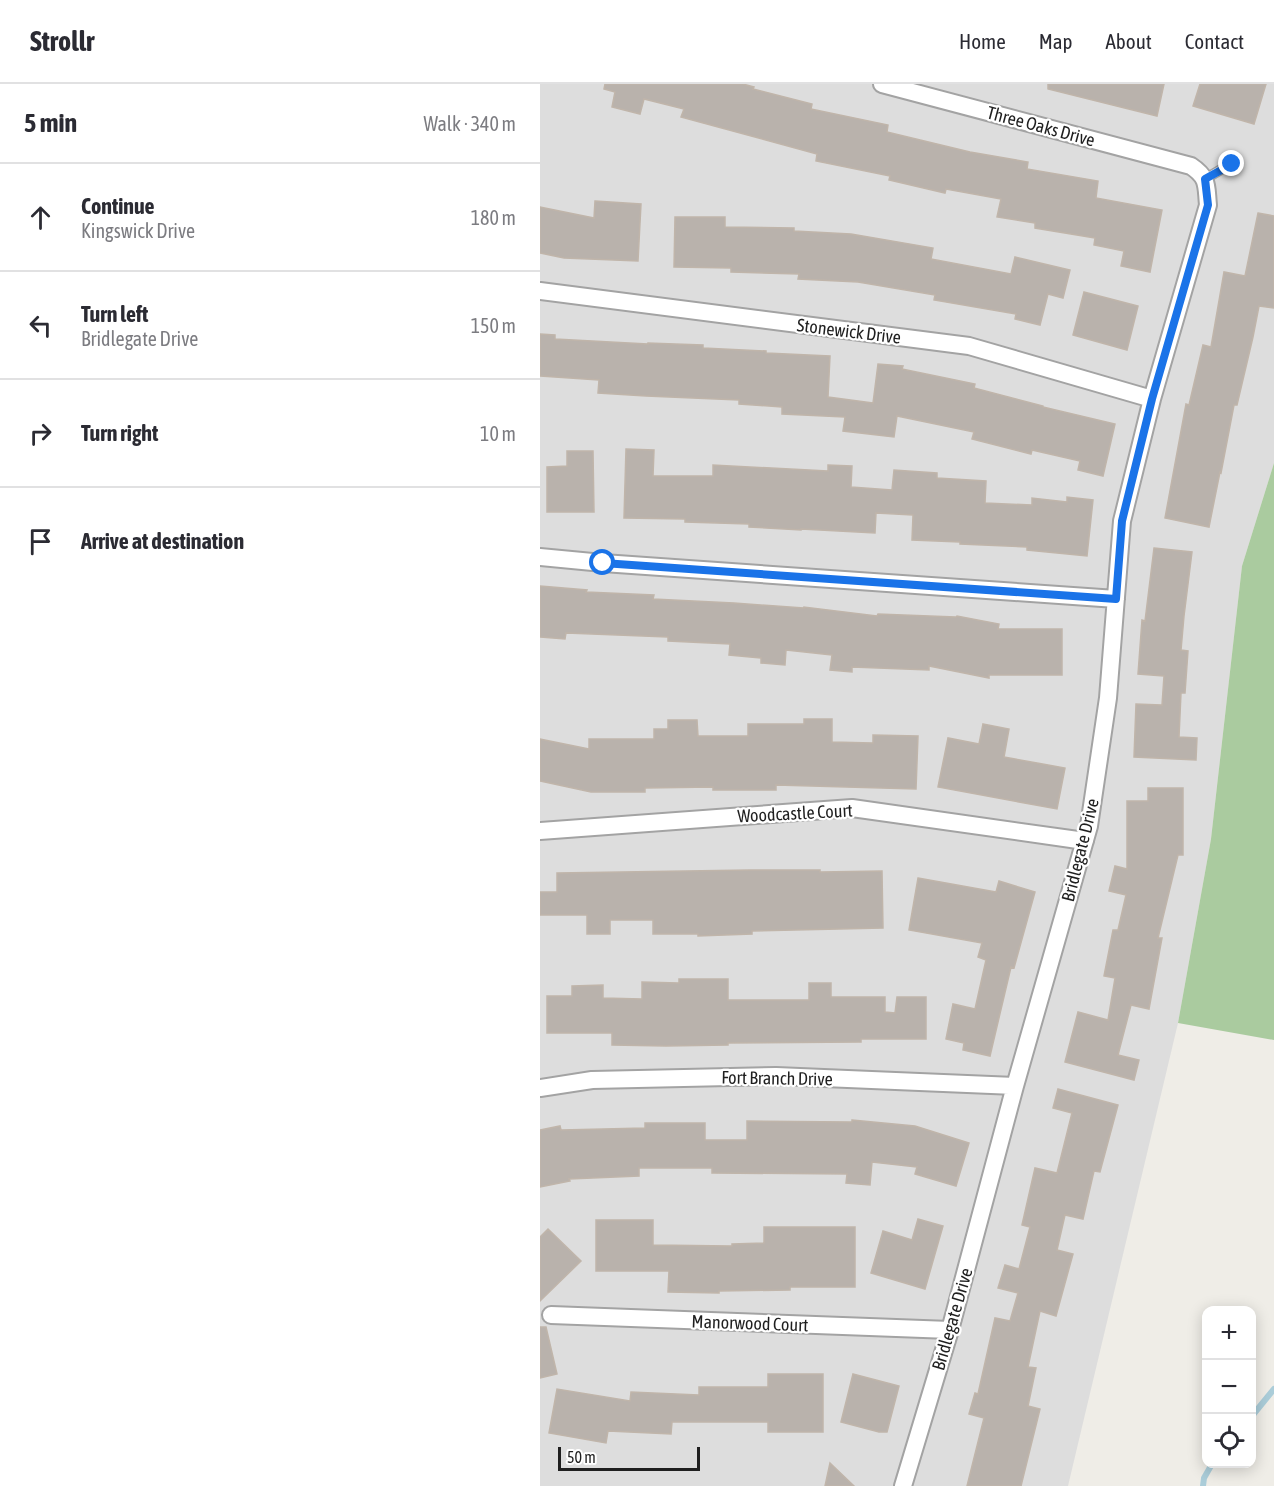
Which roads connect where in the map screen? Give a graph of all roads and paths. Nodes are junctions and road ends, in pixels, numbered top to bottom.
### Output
1 (882, 84) edge
2 (1232, 164) dead end
3 (1202, 175) junction
4 (540, 291) edge
5 (1152, 399) junction
6 (540, 557) edge
7 (1116, 599) junction
8 (540, 831) edge
9 (1085, 842) junction
10 (1015, 1086) junction
11 (540, 1088) edge
12 (551, 1315) dead end
13 (950, 1330) junction
14 (903, 1486) edge

1 - 3 street, Three Oaks Drive
2 - 3 lane
3 - 5 street, Bridlegate Drive
4 - 5 street, Stonewick Drive
5 - 7 street, Bridlegate Drive
6 - 7 street
7 - 9 street, Bridlegate Drive
8 - 9 street, Woodcastle Court
9 - 10 street, Bridlegate Drive
10 - 11 street, Fort Branch Drive
10 - 13 street, Bridlegate Drive
12 - 13 street, Manorwood Court
13 - 14 street, Bridlegate Drive

